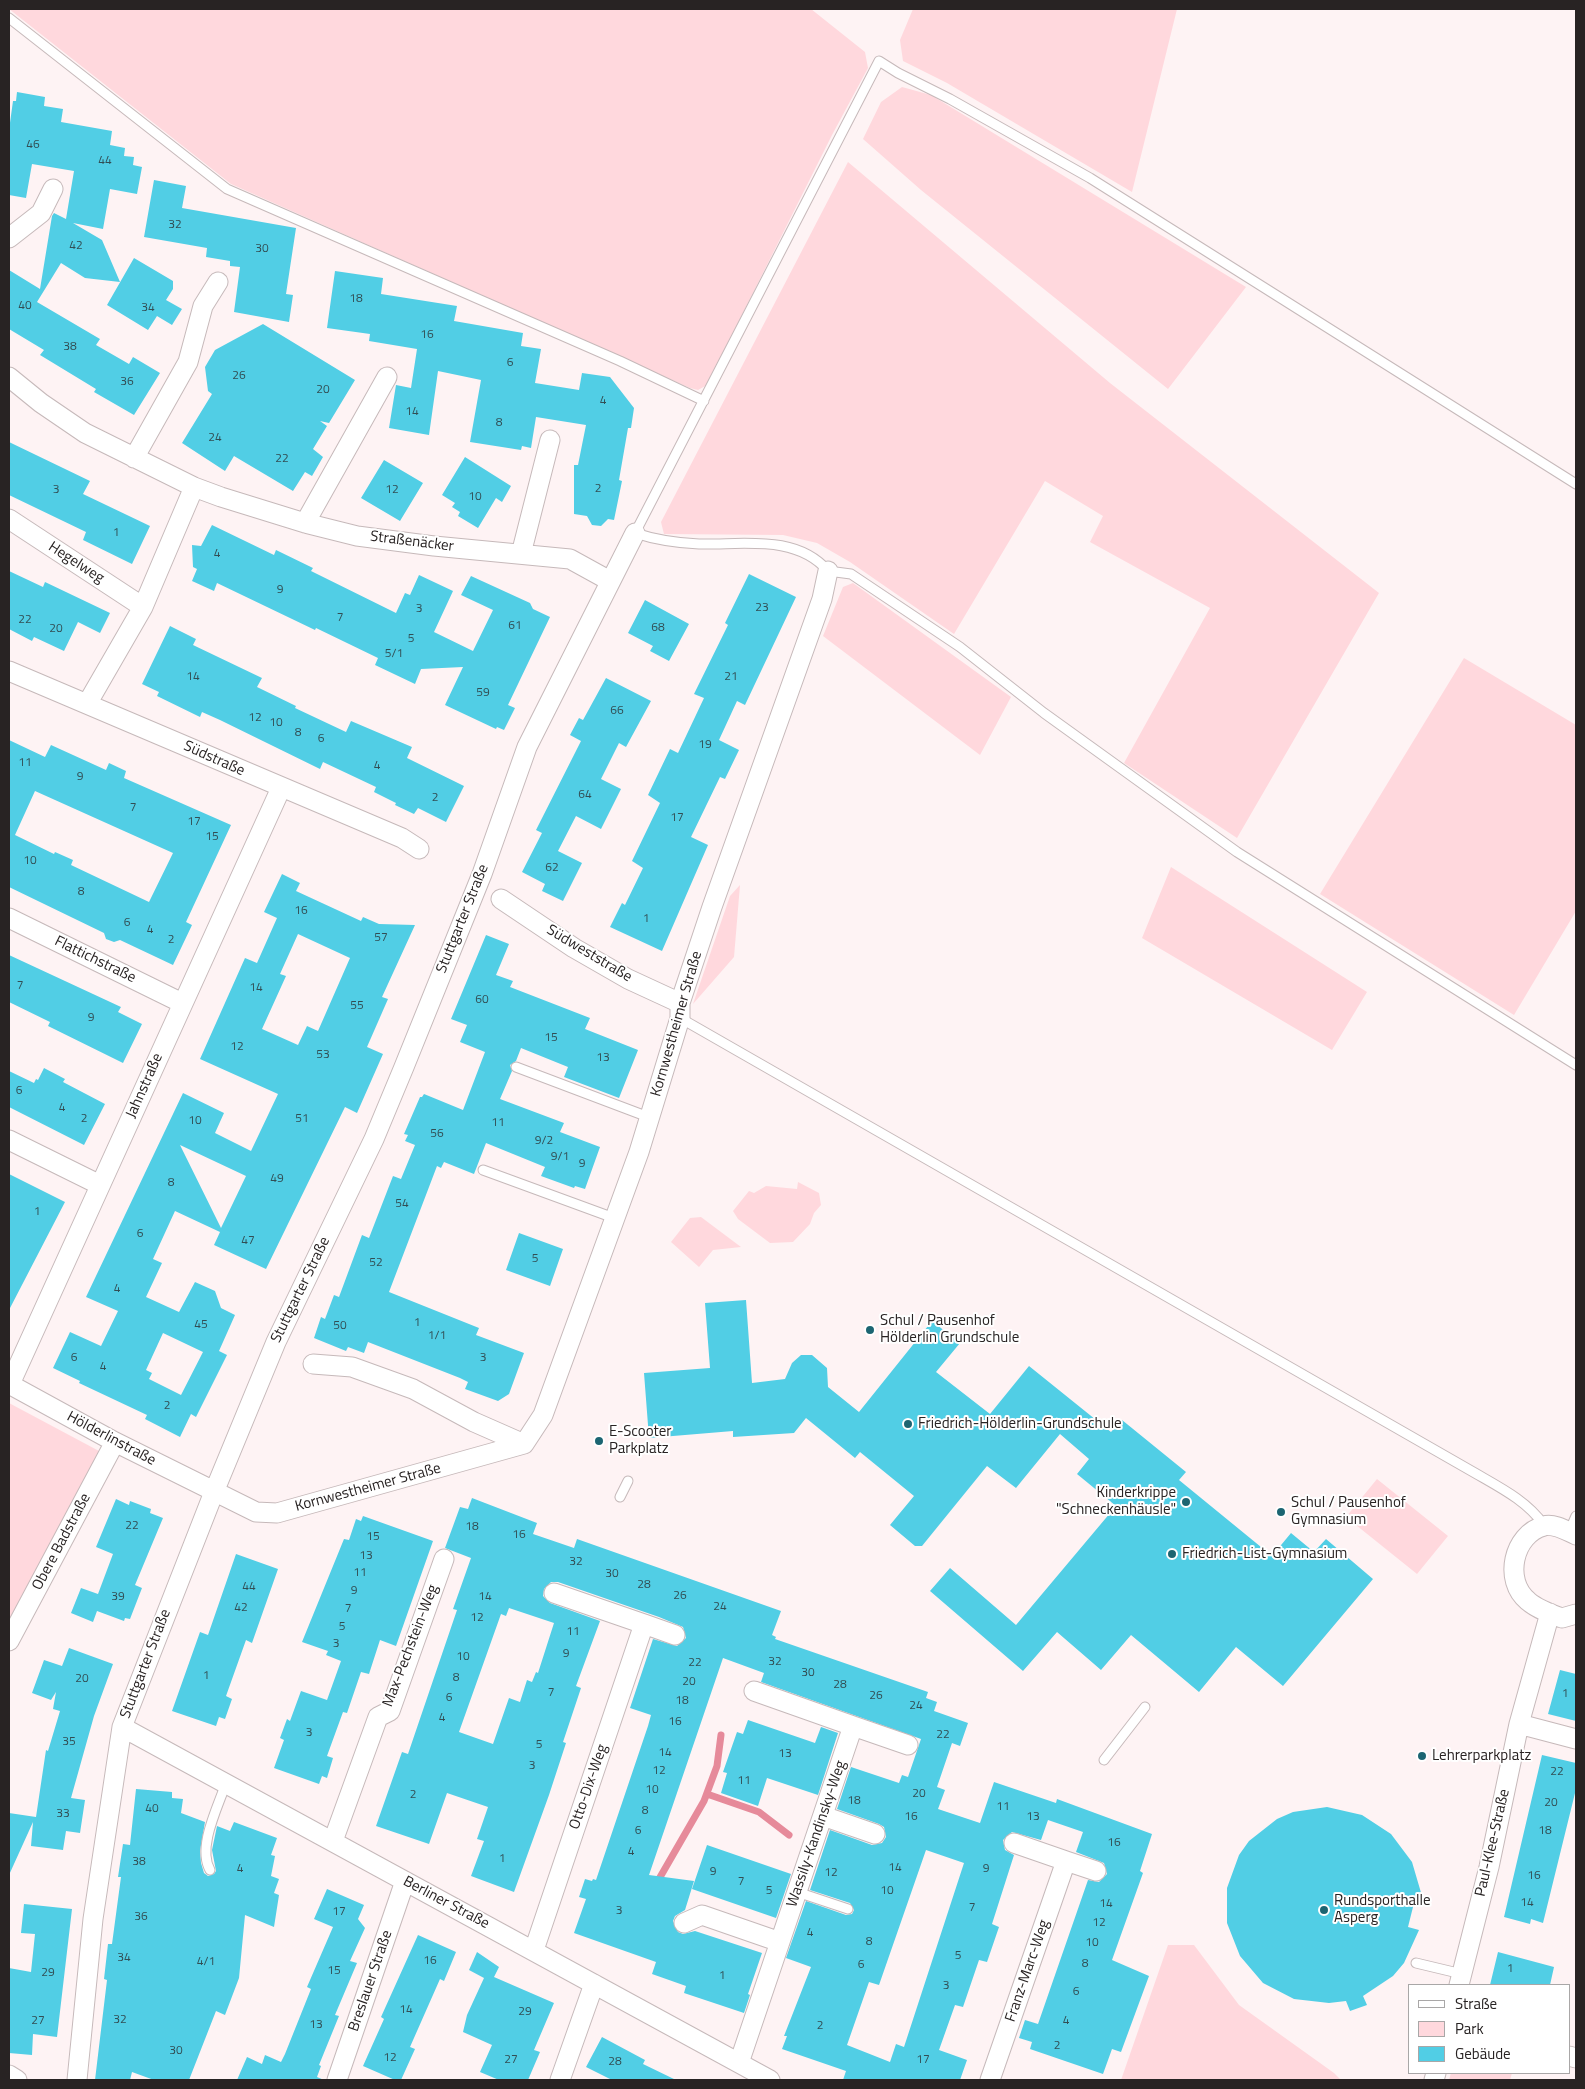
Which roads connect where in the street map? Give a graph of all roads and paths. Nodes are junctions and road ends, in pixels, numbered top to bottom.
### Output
1 (9, 18) edge
2 (53, 189) dead end
3 (9, 238) edge
4 (218, 282) dead end
5 (9, 377) edge
6 (387, 377) dead end
7 (704, 402) junction
8 (550, 440) dead end
9 (134, 458) junction
10 (1576, 484) edge
11 (194, 486) junction
12 (9, 519) edge
13 (305, 523) junction
14 (635, 533) junction
15 (521, 554) junction
16 (828, 571) junction
17 (610, 581) junction
18 (143, 607) junction
19 (9, 671) edge
20 (87, 704) junction
21 (281, 788) junction
22 (418, 849) dead end
23 (501, 899) dead end
24 (9, 918) edge
25 (182, 1003) junction
26 (680, 1010) junction
27 (1576, 1065) edge
28 (516, 1067) dead end
29 (651, 1118) junction
30 (9, 1140) edge
31 (483, 1170) dead end
32 (100, 1185) junction
33 (614, 1218) junction
34 (313, 1364) dead end
35 (9, 1384) edge
36 (115, 1442) junction
37 (524, 1444) junction
38 (628, 1481) dead end
39 (214, 1492) junction
40 (620, 1497) dead end
41 (1544, 1525) junction
42 (1574, 1528) edge
43 (444, 1559) dead end
44 (554, 1593) dead end
45 (1550, 1613) junction
46 (1576, 1614) edge
47 (644, 1624) junction
48 (675, 1635) dead end
49 (9, 1642) edge
50 (754, 1691) dead end
51 (1145, 1707) dead end
52 (1519, 1724) junction
53 (853, 1726) junction
54 (122, 1727) junction
55 (1576, 1739) edge
56 (908, 1745) dead end
57 (1104, 1760) dead end
58 (226, 1783) junction
59 (823, 1816) junction
60 (875, 1834) dead end
61 (333, 1842) junction
62 (1014, 1844) dead end
63 (1066, 1861) junction
64 (210, 1870) dead end
65 (1096, 1871) dead end
66 (405, 1881) junction
67 (797, 1892) junction
68 (848, 1909) dead end
69 (684, 1923) dead end
70 (780, 1942) junction
71 (534, 1950) junction
72 (1416, 1963) dead end
73 (1460, 1980) edge
74 (594, 1984) junction
75 (739, 2063) junction
76 (9, 2075) edge
77 (17, 2080) edge
78 (77, 2080) edge
79 (337, 2080) edge
80 (560, 2080) edge
81 (770, 2080) edge
82 (990, 2080) edge

1 - 7 lane
2 - 3 street
4 - 9 street
5 - 9 street, Straßenäcker
6 - 13 street
7 - 10 lane
7 - 14 lane
8 - 15 street
9 - 11 street, Straßenäcker
11 - 13 street, Straßenäcker
11 - 18 street
12 - 18 street, Hegelweg
13 - 15 street, Straßenäcker
14 - 16 lane
14 - 17 street, Stuttgarter Straße
15 - 17 street, Straßenäcker
16 - 26 street, Kornwestheimer Straße
16 - 27 lane
17 - 39 street, Stuttgarter Straße
18 - 20 street
19 - 20 street, Südstraße
20 - 21 street, Südstraße
21 - 22 street, Südstraße
21 - 25 street, Jahnstraße
23 - 26 street, Südweststraße
24 - 25 street, Flattichstraße
25 - 32 street, Jahnstraße
26 - 29 street, Kornwestheimer Straße
26 - 41 lane
28 - 29 lane
29 - 33 street, Kornwestheimer Straße
30 - 32 street
31 - 33 lane
32 - 35 street, Jahnstraße
33 - 37 street, Kornwestheimer Straße
34 - 37 street
35 - 36 street, Hölderlinstraße
36 - 39 street, Hölderlinstraße
36 - 49 street, Obere Badstraße
37 - 39 street, Kornwestheimer Straße
38 - 40 lane
39 - 54 street, Stuttgarter Straße
41 - 42 street
41 - 45 street
43 - 61 street, Max-Pechstein-Weg
44 - 47 street
45 - 46 street
45 - 52 street, Paul-Klee-Straße
47 - 48 street
47 - 71 street, Otto-Dix-Weg
50 - 53 street
51 - 57 lane
52 - 55 street
52 - 73 street, Paul-Klee-Straße
53 - 56 street
53 - 59 street, Wassily-Kandinsky-Weg
54 - 58 street, Berliner Straße
54 - 78 street, Stuttgarter Straße
58 - 61 street, Berliner Straße
58 - 64 lane
59 - 60 street
59 - 67 street, Wassily-Kandinsky-Weg
61 - 66 street, Berliner Straße
62 - 63 street
63 - 65 street
63 - 82 street, Franz-Marc-Weg
66 - 71 street, Berliner Straße
66 - 79 street, Breslauer Straße
67 - 68 lane
67 - 70 street, Wassily-Kandinsky-Weg
69 - 70 street
70 - 75 street, Wassily-Kandinsky-Weg
71 - 74 street, Berliner Straße
72 - 73 lane
74 - 75 street, Berliner Straße
74 - 80 street
75 - 81 street, Berliner Straße
76 - 77 street

